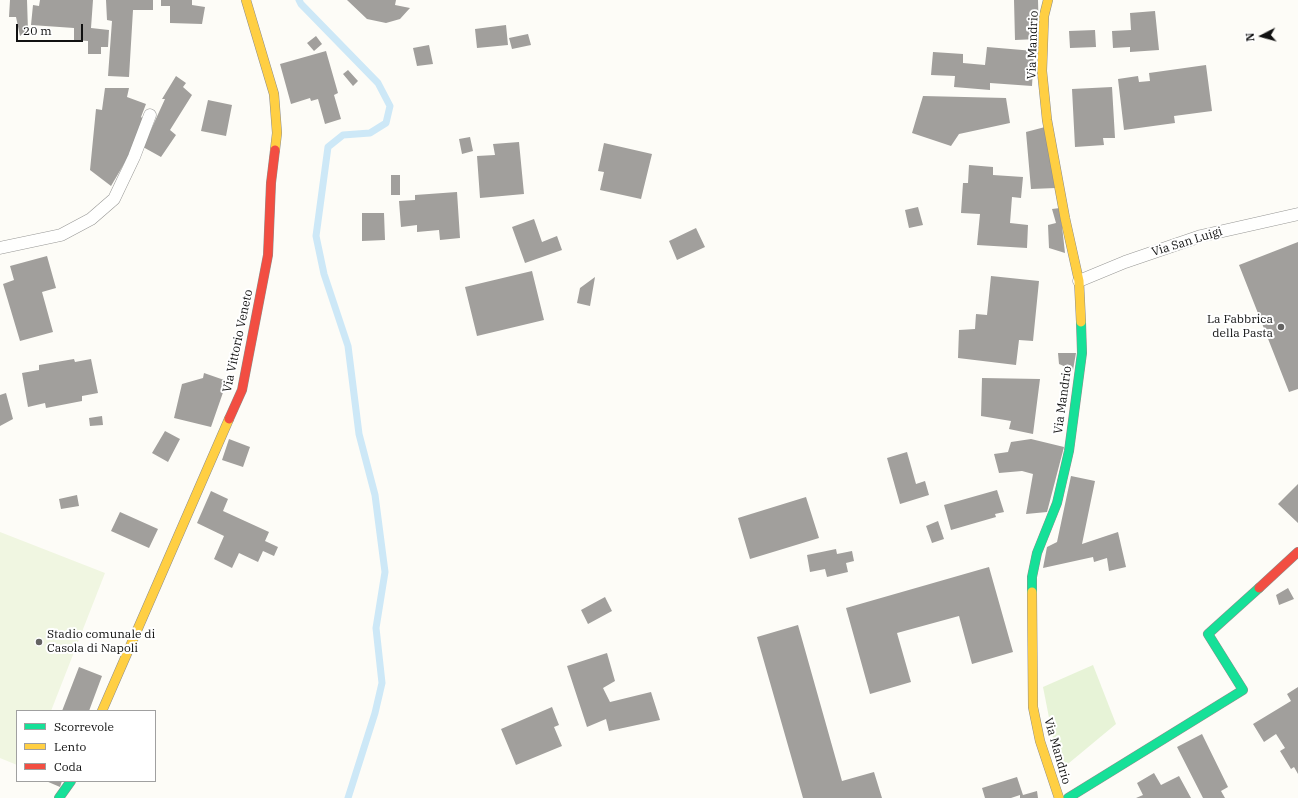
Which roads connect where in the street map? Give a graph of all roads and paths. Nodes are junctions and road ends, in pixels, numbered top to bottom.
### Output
1 (246, 0) edge
2 (1048, 0) edge
3 (150, 115) dead end
4 (1298, 214) edge
5 (0, 248) edge
6 (1079, 281) junction
7 (1298, 552) edge
8 (102, 710) edge
9 (70, 782) edge
10 (60, 798) edge
11 (1059, 798) edge
12 (1068, 798) edge

1 - 8 street, Via Vittorio Veneto
2 - 6 street, Via Mandrio
3 - 5 lane
4 - 6 lane, Via San Luigi
6 - 11 street, Via Mandrio
7 - 12 street
9 - 10 street

